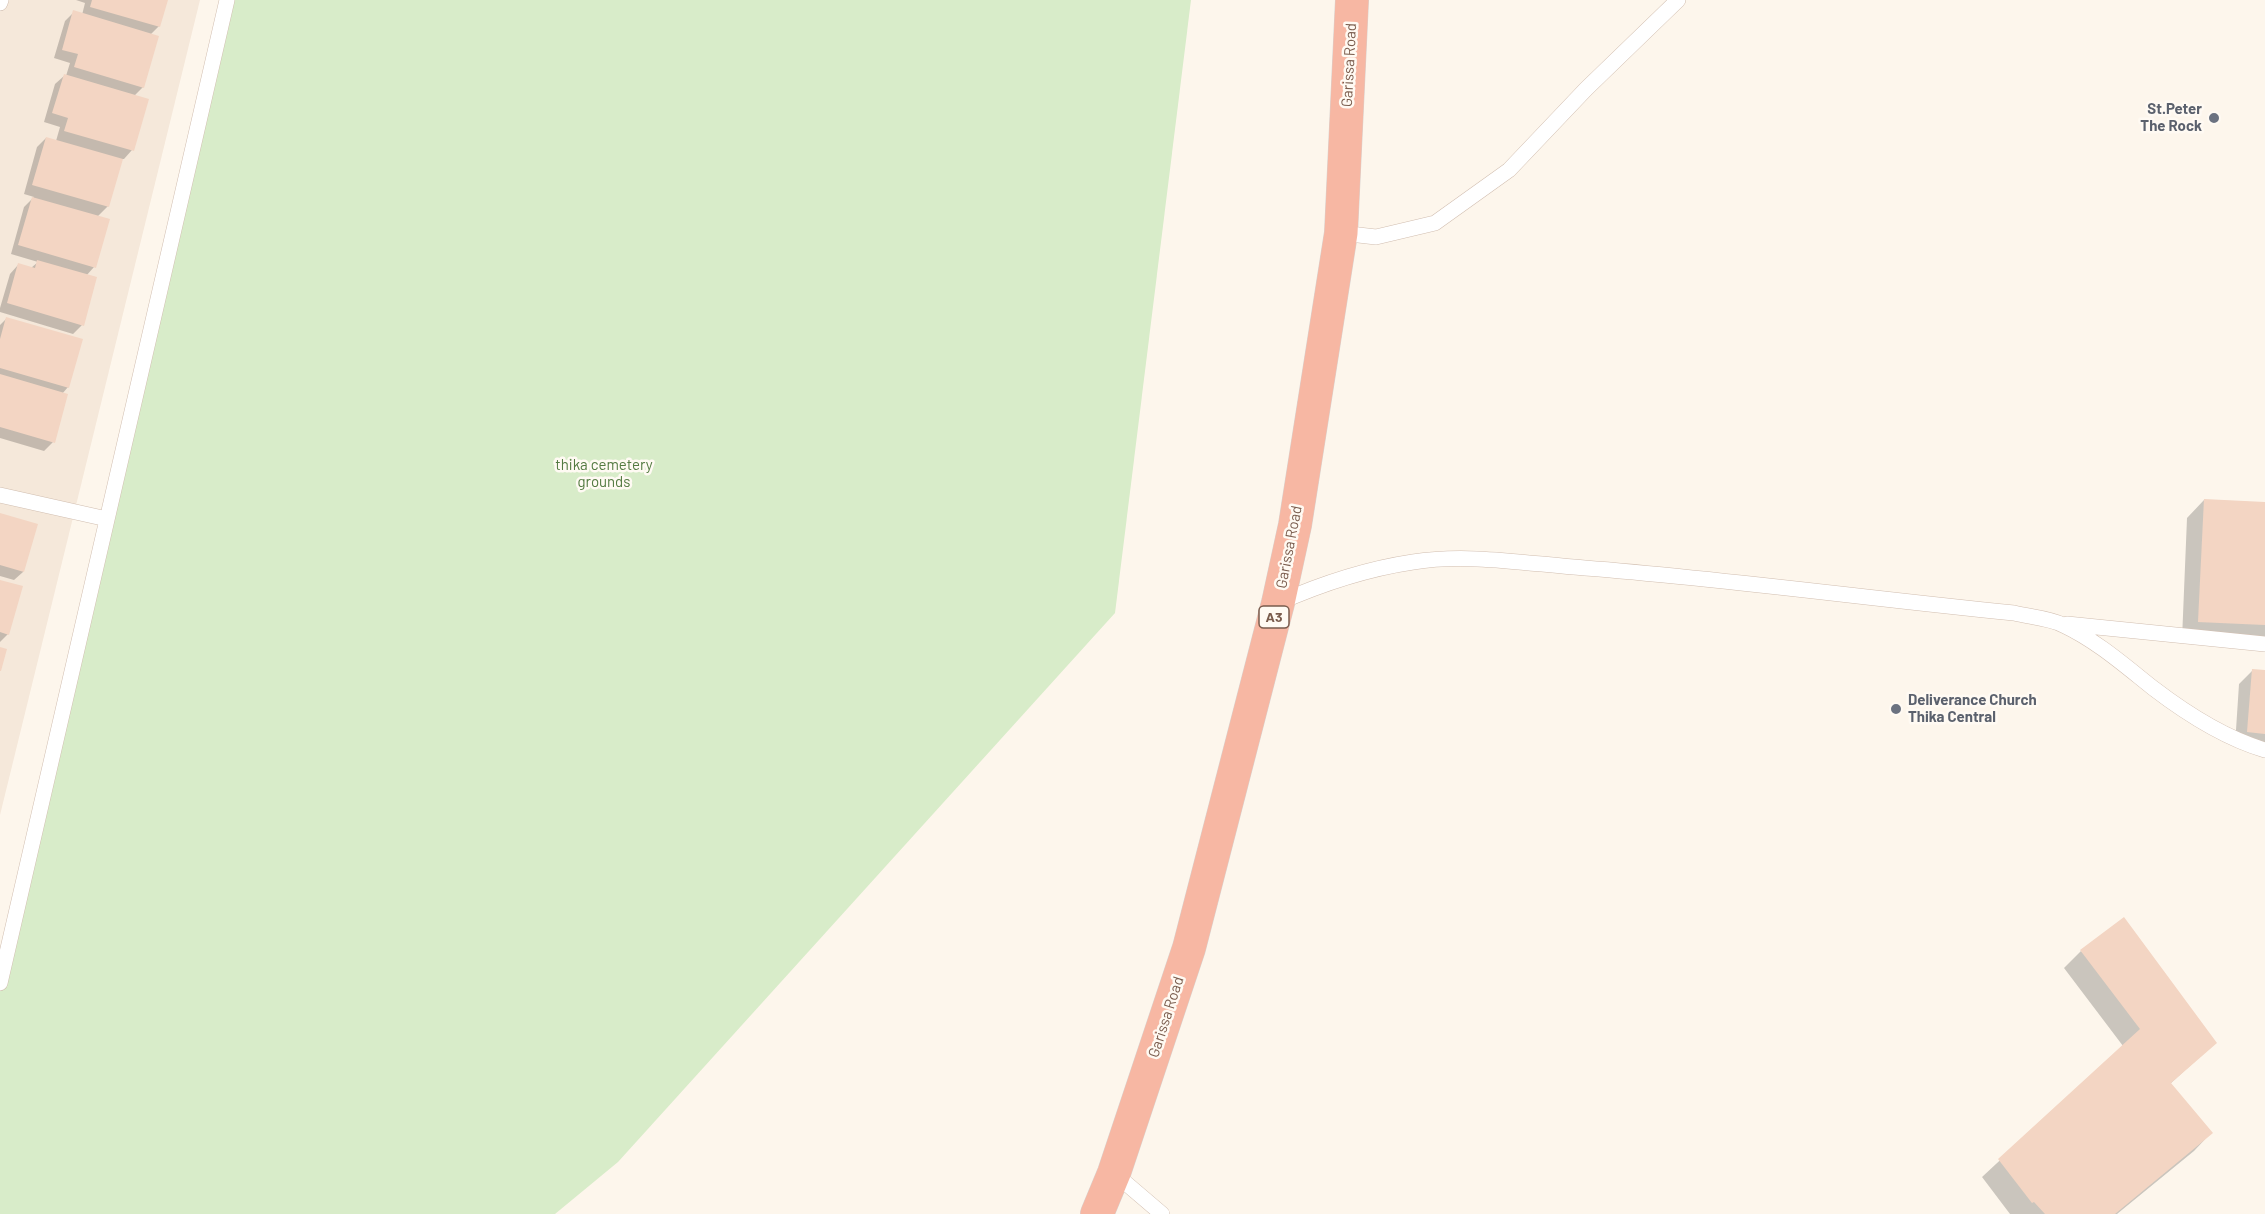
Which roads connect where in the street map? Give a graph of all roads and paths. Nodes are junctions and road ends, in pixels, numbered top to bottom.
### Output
1 (228, 0) edge
2 (1352, 0) edge
3 (1678, 0) edge
4 (1341, 233) junction
5 (0, 495) edge
6 (107, 519) junction
7 (1278, 603) junction
8 (2061, 624) junction
9 (2265, 644) edge
10 (2265, 750) edge
11 (0, 983) edge
12 (1114, 1173) junction
13 (1096, 1214) edge
14 (1162, 1214) edge

1 - 6 lane
2 - 4 highway, Garissa Road / A3
3 - 4 lane
4 - 7 highway, Garissa Road / A3
5 - 6 lane
6 - 11 lane
7 - 8 lane
7 - 12 highway, Garissa Road / A3
8 - 9 lane
8 - 10 lane
12 - 13 highway, Garissa Road / A3
12 - 14 lane

